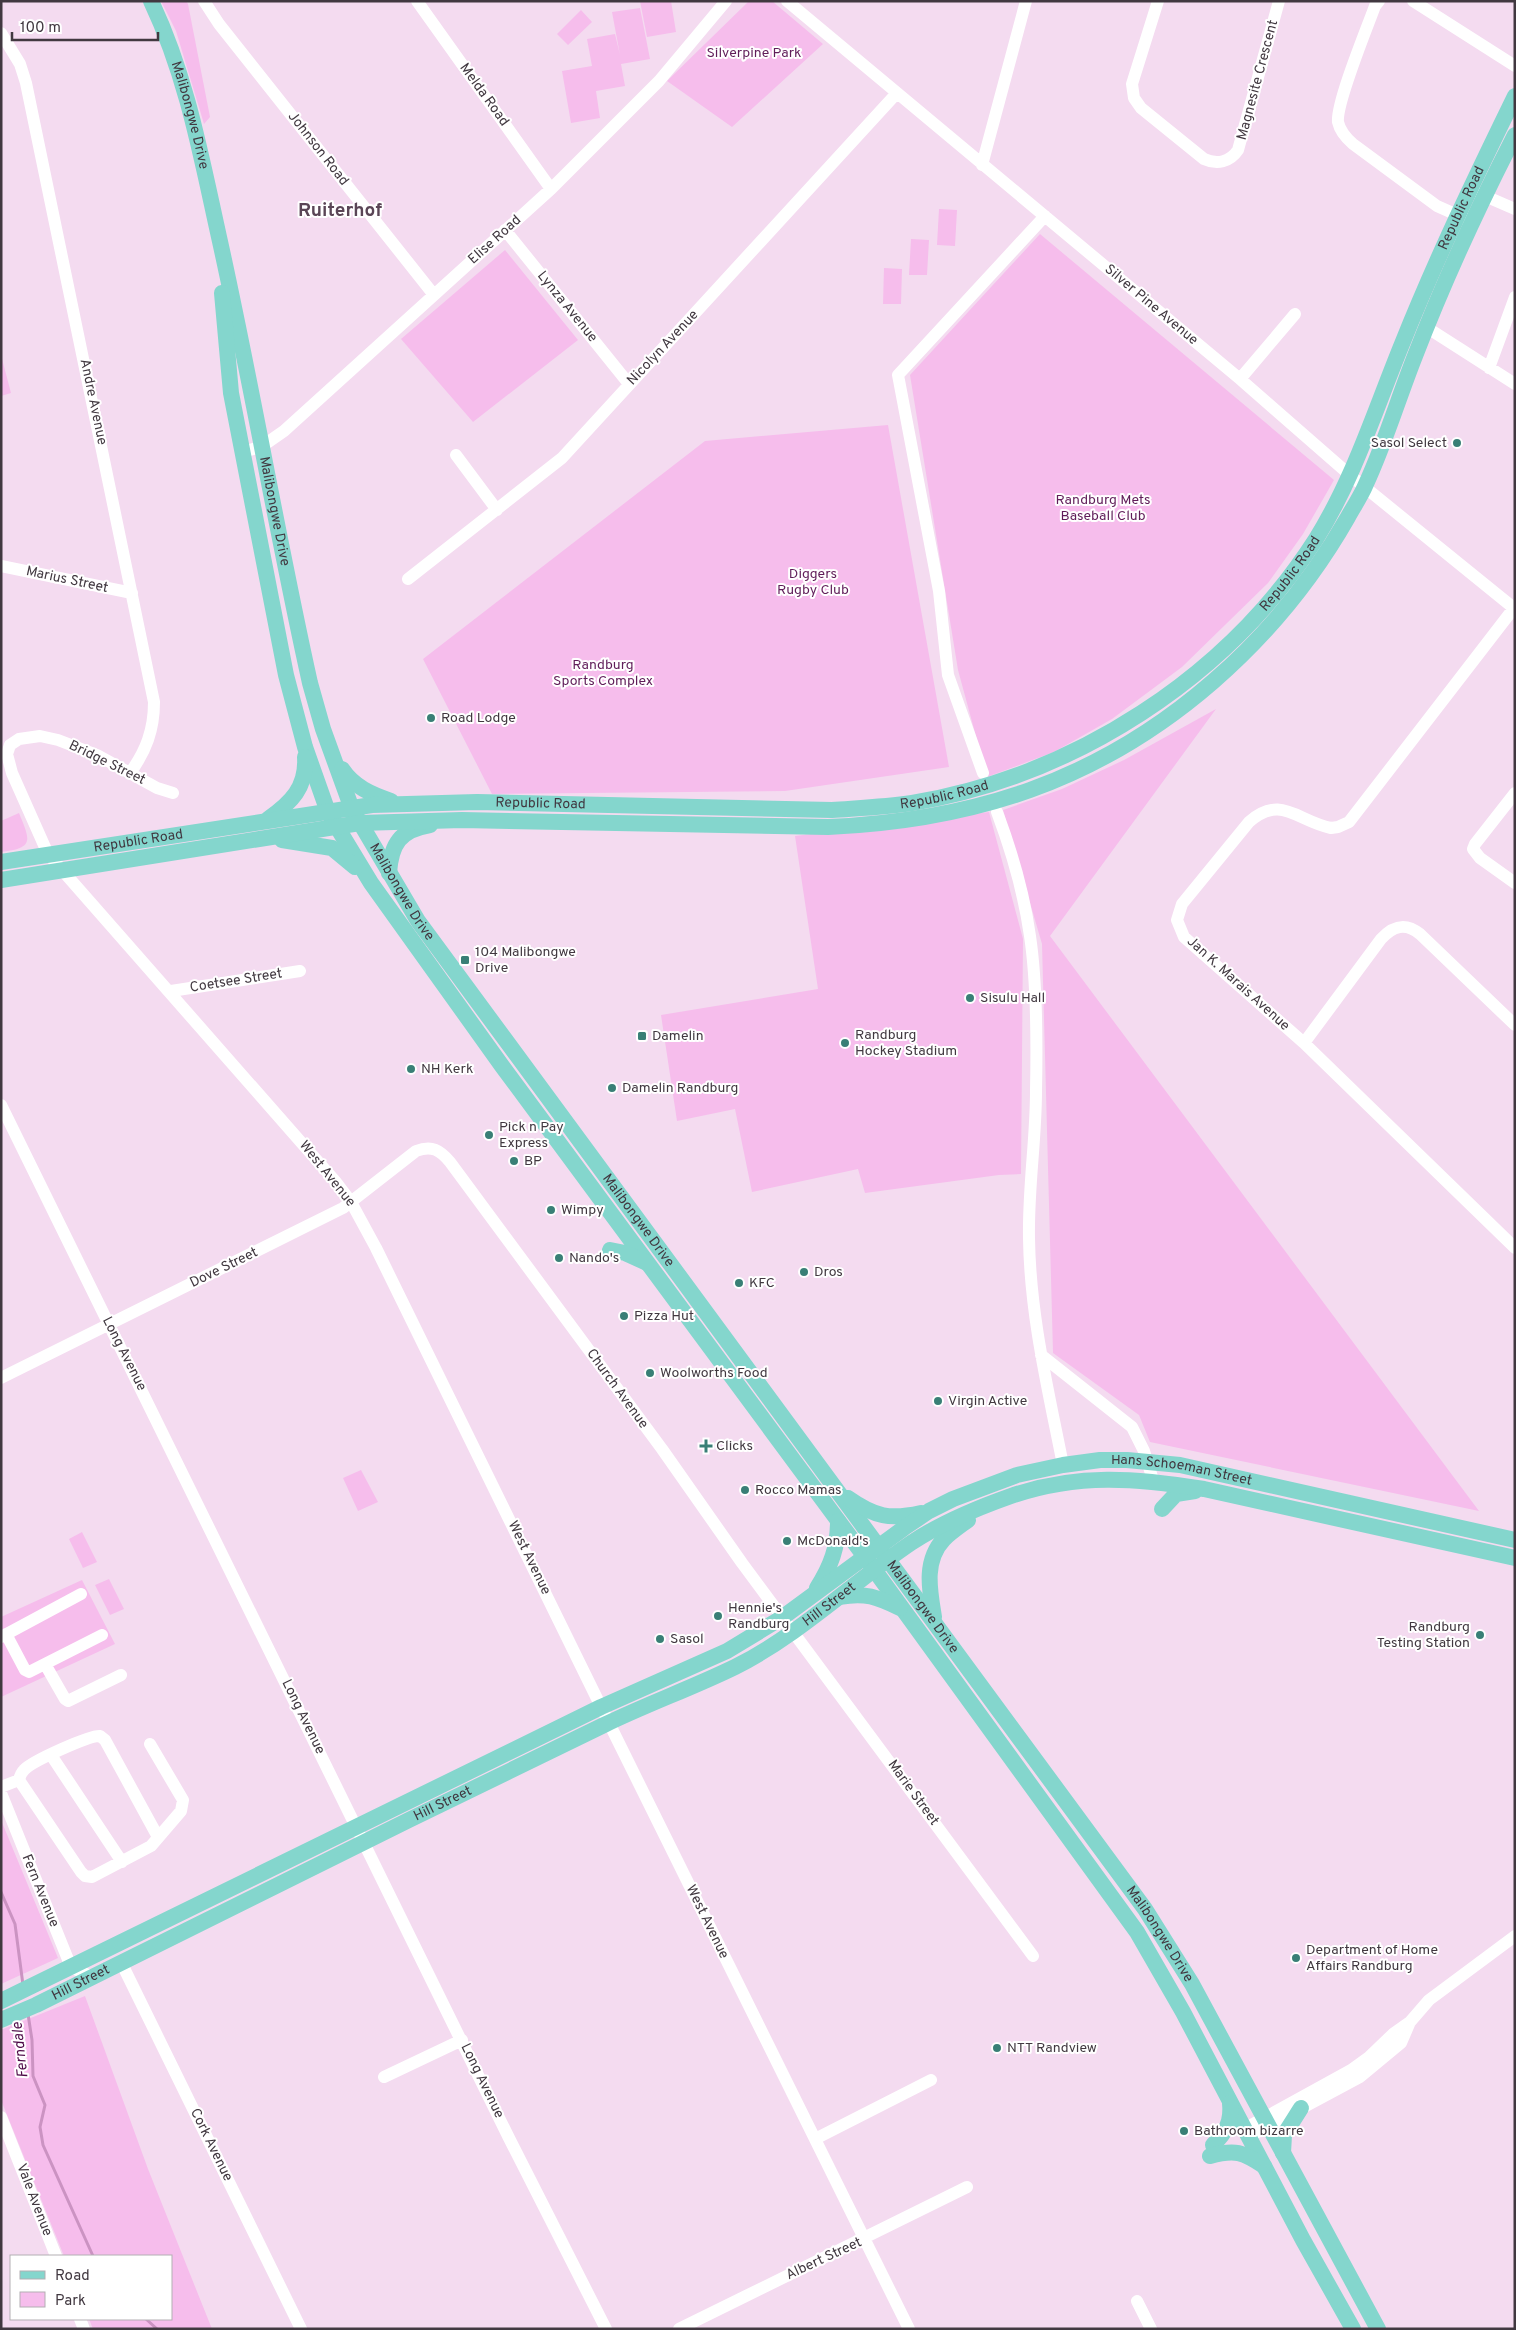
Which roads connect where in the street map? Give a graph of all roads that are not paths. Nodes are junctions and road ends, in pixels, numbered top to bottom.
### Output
1 (146, 1) edge
2 (151, 1) edge
3 (204, 1) edge
4 (416, 1) edge
5 (726, 1) edge
6 (787, 1) edge
7 (1026, 1) edge
8 (1158, 1) edge
9 (1279, 1) edge
10 (1379, 1) edge
11 (1413, 1) edge
12 (1, 33) edge
13 (1515, 66) edge
14 (896, 94) junction
15 (1515, 96) edge
16 (1515, 134) edge
17 (982, 165) junction
18 (551, 190) junction
19 (1477, 192) junction
20 (1515, 209) edge
21 (1456, 215) junction
22 (1045, 216) junction
23 (1472, 222) junction
24 (505, 230) junction
25 (434, 295) junction
26 (1515, 297) edge
27 (1295, 314) dead end
28 (1426, 327) junction
29 (1489, 368) junction
30 (1240, 380) junction
31 (629, 384) junction
32 (1515, 384) edge
33 (261, 447) junction
34 (242, 452) junction
35 (456, 456) dead end
36 (1351, 476) junction
37 (1365, 486) junction
38 (497, 510) junction
39 (1, 566) edge
40 (408, 579) dead end
41 (132, 593) junction
42 (1514, 608) edge
43 (305, 747) junction
44 (331, 753) junction
45 (983, 772) dead end
46 (130, 773) junction
47 (173, 793) dead end
48 (1515, 793) edge
49 (398, 803) junction
50 (995, 805) junction
51 (328, 812) junction
52 (356, 816) junction
53 (462, 820) junction
54 (265, 821) junction
55 (337, 826) junction
56 (269, 838) junction
57 (48, 854) junction
58 (1, 862) edge
59 (64, 869) junction
60 (389, 873) junction
61 (1, 880) edge
62 (371, 883) junction
63 (1515, 883) edge
64 (300, 971) dead end
65 (171, 992) junction
66 (1515, 1025) edge
67 (1304, 1043) junction
68 (1, 1105) edge
69 (439, 1150) joint
70 (351, 1202) junction
71 (612, 1216) junction
72 (1515, 1248) edge
73 (649, 1264) junction
74 (109, 1324) junction
75 (1041, 1355) junction
76 (1, 1378) edge
77 (1147, 1462) junction
78 (1063, 1465) junction
79 (1153, 1480) junction
80 (1204, 1489) junction
81 (838, 1491) junction
82 (985, 1506) junction
83 (1162, 1509) dead end
84 (929, 1512) junction
85 (838, 1521) junction
86 (1515, 1540) edge
87 (885, 1553) junction
88 (1515, 1558) edge
89 (870, 1564) junction
90 (82, 1594) dead end
91 (812, 1596) junction
92 (838, 1597) junction
93 (902, 1609) junction
94 (935, 1621) junction
95 (788, 1624) junction
96 (4, 1635) edge
97 (102, 1636) dead end
98 (45, 1664) junction
99 (121, 1675) dead end
100 (601, 1706) junction
101 (609, 1723) junction
102 (150, 1744) dead end
103 (51, 1755) junction
104 (19, 1780) junction
105 (1, 1787) edge
106 (1, 1793) edge
107 (358, 1826) junction
108 (158, 1837) junction
109 (365, 1843) junction
110 (122, 1862) junction
111 (1515, 1936) edge
112 (1033, 1956) dead end
113 (121, 1962) junction
114 (71, 1967) junction
115 (92, 1976) junction
116 (1, 2001) edge
117 (5, 2018) edge
118 (1410, 2022) junction
119 (462, 2040) junction
120 (384, 2077) dead end
121 (931, 2080) dead end
122 (1230, 2102) junction
123 (1301, 2108) junction
124 (1, 2117) edge
125 (1266, 2122) junction
126 (1246, 2133) junction
127 (815, 2139) junction
128 (1283, 2153) junction
129 (1266, 2168) junction
130 (968, 2187) dead end
131 (865, 2239) junction
132 (56, 2255) edge
133 (1137, 2301) dead end
134 (301, 2329) edge
135 (606, 2329) edge
136 (679, 2329) edge
137 (909, 2329) edge
138 (1152, 2329) edge
139 (1353, 2329) edge
140 (1378, 2329) edge

1 - 34 main road, Malibongwe Drive
2 - 33 main road, Malibongwe Drive
3 - 25 street, Johnson Road
4 - 18 street, Melda Road
5 - 18 street, Elise Road
6 - 14 street, Silver Pine Avenue
7 - 17 street
8 - 9 street, Magnesite Crescent
10 - 21 street
11 - 13 street
12 - 41 street, Andre Avenue
14 - 17 street, Silver Pine Avenue
14 - 31 street, Nicolyn Avenue
15 - 19 main road, Republic Road
16 - 19 main road, Republic Road
17 - 22 street, Silver Pine Avenue
18 - 24 street, Elise Road
19 - 20 street
19 - 21 main road, Republic Road
19 - 23 main road, Republic Road
21 - 23 street
21 - 36 main road, Republic Road
22 - 30 street, Silver Pine Avenue
22 - 45 street
23 - 28 main road, Republic Road
24 - 25 street, Elise Road
24 - 31 street, Lynza Avenue
25 - 33 street, Elise Road
26 - 29 street
27 - 30 street
28 - 29 street
28 - 37 main road, Republic Road
29 - 32 street
30 - 36 street, Silver Pine Avenue
31 - 38 street, Nicolyn Avenue
33 - 34 street, Elise Road
33 - 44 main road, Malibongwe Drive
34 - 43 main road, Malibongwe Drive
35 - 38 street
36 - 37 street, Silver Pine Avenue
36 - 49 main road, Republic Road
37 - 42 street, Silver Pine Avenue
37 - 50 main road, Republic Road
38 - 40 street, Nicolyn Avenue
39 - 41 street, Marius Street
41 - 46 street, Andre Avenue
42 - 67 street, Jan K. Marais Avenue
43 - 51 main road, Malibongwe Drive
43 - 54 main road
44 - 49 main road
44 - 52 main road, Malibongwe Drive
46 - 47 street, Bridge Street
46 - 57 street, Bridge Street
48 - 63 street
49 - 52 main road, Republic Road
50 - 53 main road, Republic Road
50 - 75 street
51 - 52 main road, Republic Road
51 - 54 main road, Republic Road
51 - 55 main road, Malibongwe Drive
52 - 53 main road, Republic Road
52 - 55 main road, Republic Road
52 - 60 main road, Malibongwe Drive
53 - 60 main road
54 - 57 main road, Republic Road
55 - 56 main road, Republic Road
55 - 62 main road, Malibongwe Drive
56 - 59 main road, Republic Road
56 - 62 main road
57 - 58 main road, Republic Road
57 - 59 street, West Avenue
59 - 61 main road, Republic Road
59 - 65 street, West Avenue
60 - 81 main road, Malibongwe Drive
62 - 71 main road, Malibongwe Drive
64 - 65 street, Coetsee Street
65 - 70 street, West Avenue
66 - 67 street
67 - 72 street, Jan K. Marais Avenue
68 - 74 street, Long Avenue
69 - 70 street, Dove Street
69 - 95 street, Church Avenue
70 - 74 street, Dove Street
70 - 100 street, West Avenue
71 - 73 main road, Malibongwe Drive
71 - 73 main road
73 - 85 main road, Malibongwe Drive
74 - 76 street, Dove Street
74 - 107 street, Long Avenue
75 - 77 street
75 - 78 street
77 - 78 main road, Hans Schoeman Street
77 - 79 street
77 - 86 main road, Hans Schoeman Street
78 - 84 main road, Hans Schoeman Street
79 - 80 main road, Hans Schoeman Street
79 - 82 main road, Hans Schoeman Street
80 - 83 main road
80 - 88 main road, Hans Schoeman Street
81 - 84 main road
81 - 87 main road, Malibongwe Drive
82 - 87 main road, Hans Schoeman Street
82 - 94 main road
84 - 87 main road, Hans Schoeman Street
85 - 89 main road, Malibongwe Drive
85 - 91 main road
87 - 89 main road, Hans Schoeman Street
87 - 94 main road, Malibongwe Drive
89 - 91 main road, Hill Street
89 - 92 main road, Hill Street
89 - 93 main road, Malibongwe Drive
90 - 96 street
91 - 95 main road, Hill Street
92 - 93 main road
92 - 95 main road, Hill Street
93 - 122 main road, Malibongwe Drive
94 - 125 main road, Malibongwe Drive
95 - 100 main road, Hill Street
95 - 101 main road, Hill Street
95 - 112 street, Marie Street
96 - 98 street
97 - 98 street
98 - 99 street
100 - 101 street, West Avenue
100 - 107 main road, Hill Street
101 - 109 main road, Hill Street
101 - 127 street, West Avenue
102 - 108 street
103 - 104 street
103 - 108 street
103 - 110 street
104 - 105 street
104 - 110 street
106 - 114 street, Fern Avenue
107 - 109 street, Long Avenue
107 - 114 main road, Hill Street
108 - 110 street
109 - 113 main road, Hill Street
109 - 119 street, Long Avenue
111 - 118 street
113 - 115 main road, Hill Street
113 - 134 street, Cork Avenue
114 - 115 street
114 - 116 main road, Hill Street
115 - 117 main road, Hill Street
118 - 123 street
118 - 125 street
119 - 120 street
119 - 135 street, Long Avenue
121 - 127 street
122 - 126 main road, Malibongwe Drive
122 - 129 main road
123 - 125 street
123 - 128 main road
124 - 132 street, Vale Avenue
125 - 126 street
125 - 128 main road, Malibongwe Drive
126 - 129 main road, Malibongwe Drive
127 - 131 street, West Avenue
128 - 140 main road, Malibongwe Drive
129 - 139 main road, Malibongwe Drive
130 - 131 street, Albert Street
131 - 136 street, Albert Street
131 - 137 street, West Avenue
133 - 138 street

